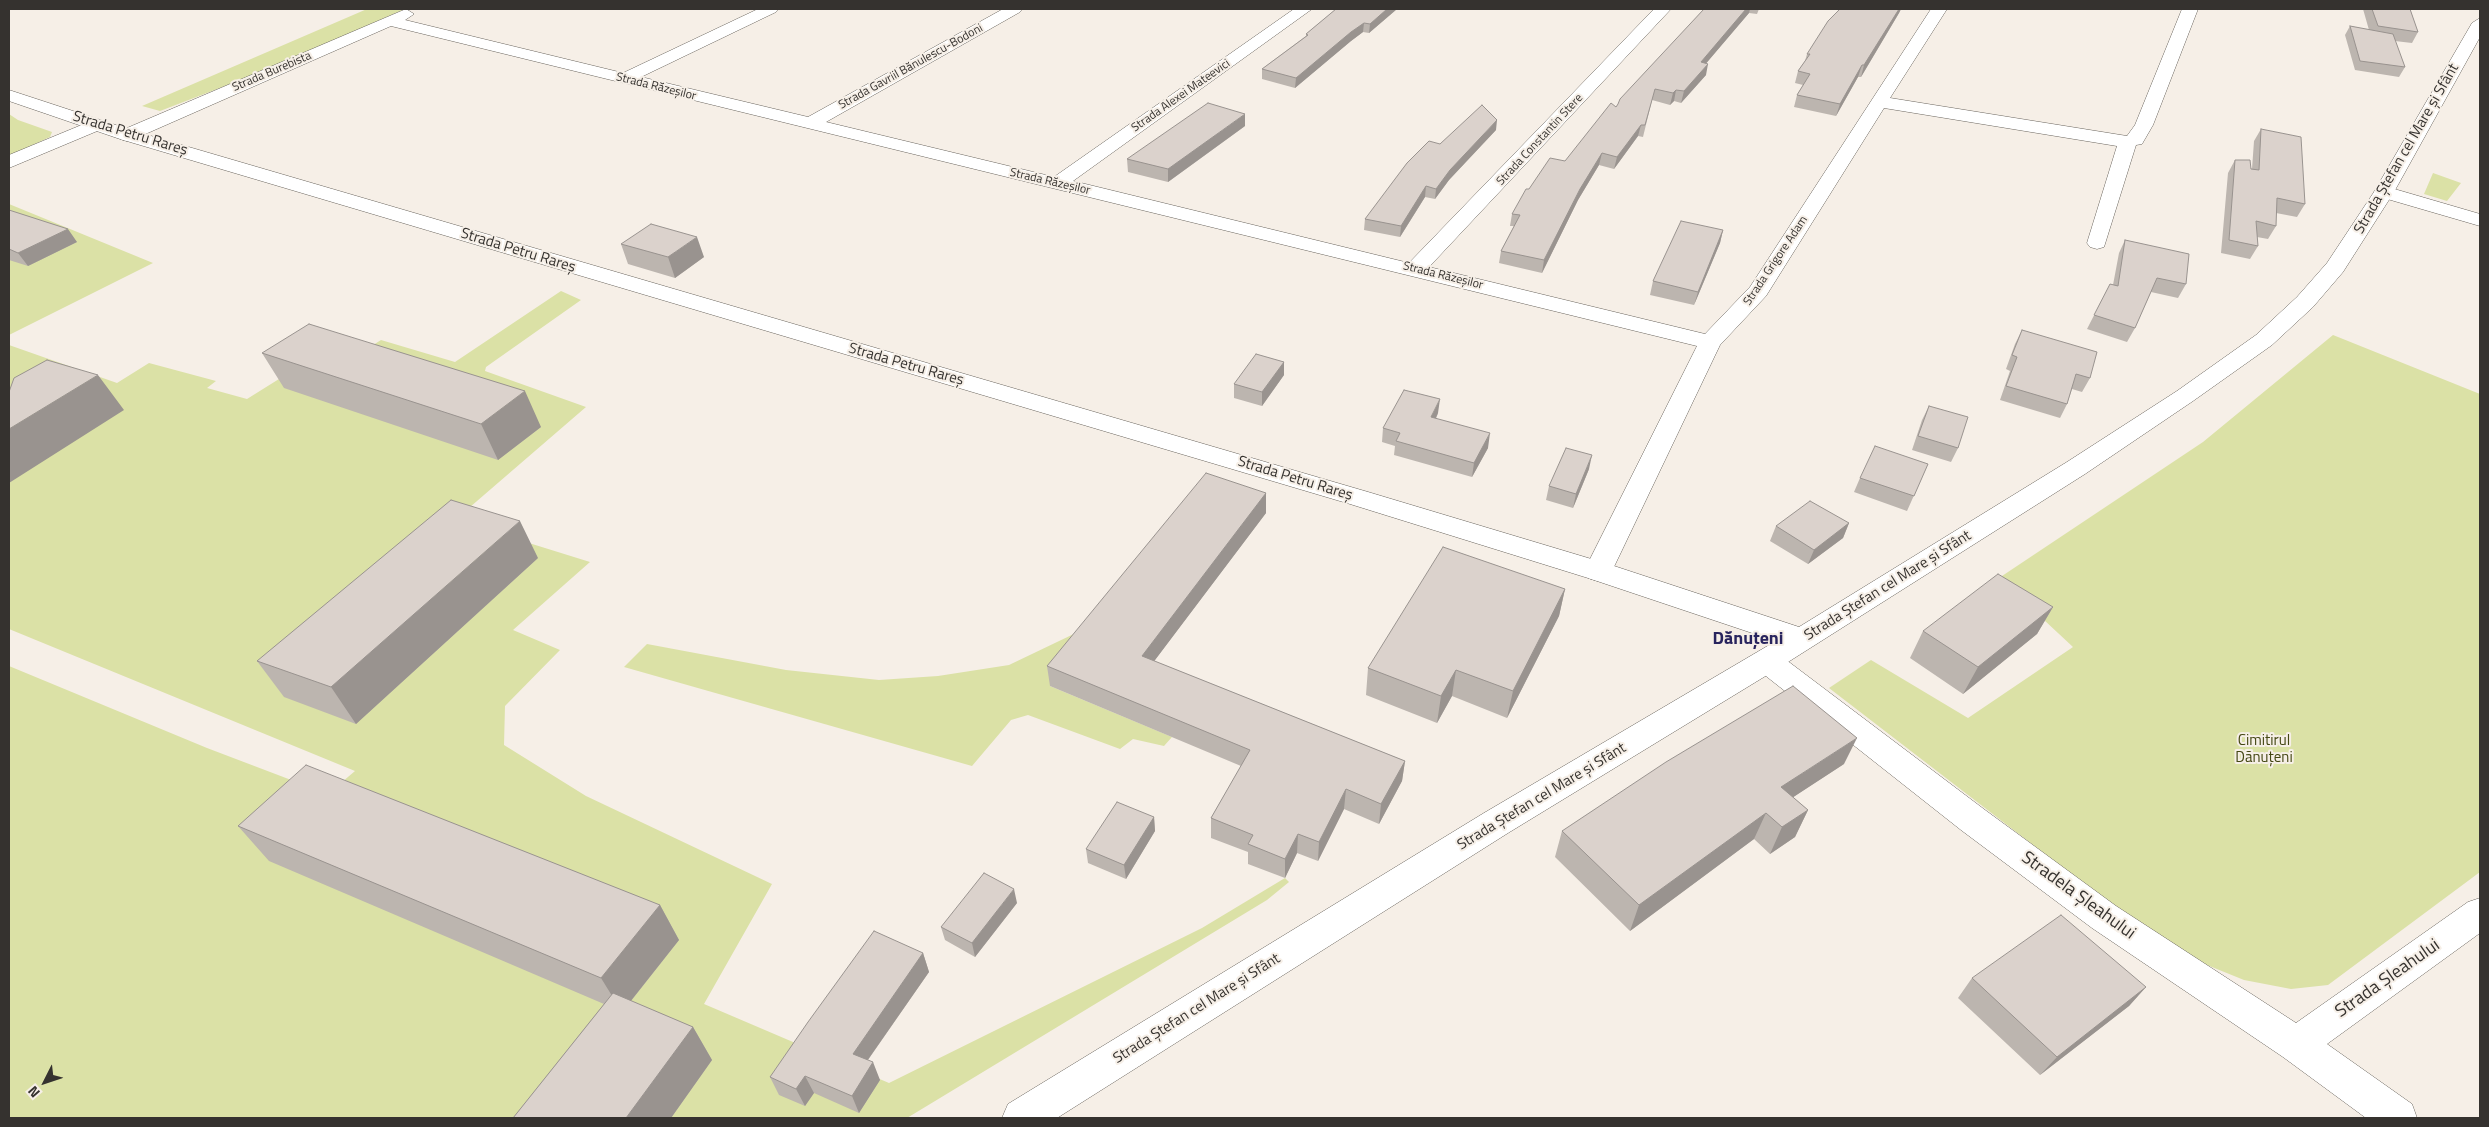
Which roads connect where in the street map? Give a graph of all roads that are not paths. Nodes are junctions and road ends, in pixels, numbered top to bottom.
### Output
1 (416, 9) edge
2 (770, 9) edge
3 (1014, 9) edge
4 (1304, 9) edge
5 (1663, 9) edge
6 (1939, 9) edge
7 (2190, 9) edge
8 (389, 21) junction
9 (2480, 23) edge
10 (623, 78) junction
11 (9, 95) edge
12 (1879, 102) junction
13 (809, 124) junction
14 (96, 125) junction
15 (127, 134) junction
16 (2128, 142) junction
17 (9, 162) edge
18 (1058, 183) junction
19 (2384, 192) junction
20 (2480, 220) edge
21 (2097, 243) dead end
22 (1415, 269) junction
23 (1710, 342) junction
24 (1598, 571) junction
25 (1802, 639) junction
26 (1767, 661) junction
27 (2480, 913) edge
28 (2296, 1044) junction
29 (1025, 1117) edge
30 (2398, 1118) edge

1 - 8 street, Strada Burebista
2 - 10 street
3 - 13 street, Strada Gavriil Bănulescu-Bodoni
4 - 18 street, Strada Alexei Mateevici
5 - 22 street, Strada Constantin Stere
6 - 12 street, Strada Grigore Adam
7 - 16 street
8 - 10 street, Strada Răzeşilor
8 - 15 street, Strada Burebista
9 - 19 street, Strada Ștefan cel Mare și Sfânt
10 - 13 street, Strada Răzeşilor
11 - 14 street, Strada Petru Rareș
12 - 16 street
12 - 23 street, Strada Grigore Adam
13 - 18 street, Strada Răzeşilor
14 - 15 street, Strada Petru Rareș
14 - 17 street
15 - 24 street, Strada Petru Rareș
16 - 21 street
18 - 22 street, Strada Răzeşilor
19 - 20 street
19 - 25 street, Strada Ștefan cel Mare și Sfânt
22 - 23 street, Strada Răzeşilor
23 - 24 street, Strada Grigore Adam
24 - 25 street, Strada Petru Rareș
25 - 26 street, Strada Ștefan cel Mare și Sfânt
26 - 28 street, Stradela Șleahului
26 - 29 street, Strada Ștefan cel Mare și Sfânt
27 - 28 street, Strada Șleahului
28 - 30 street, Stradela Șleahului

